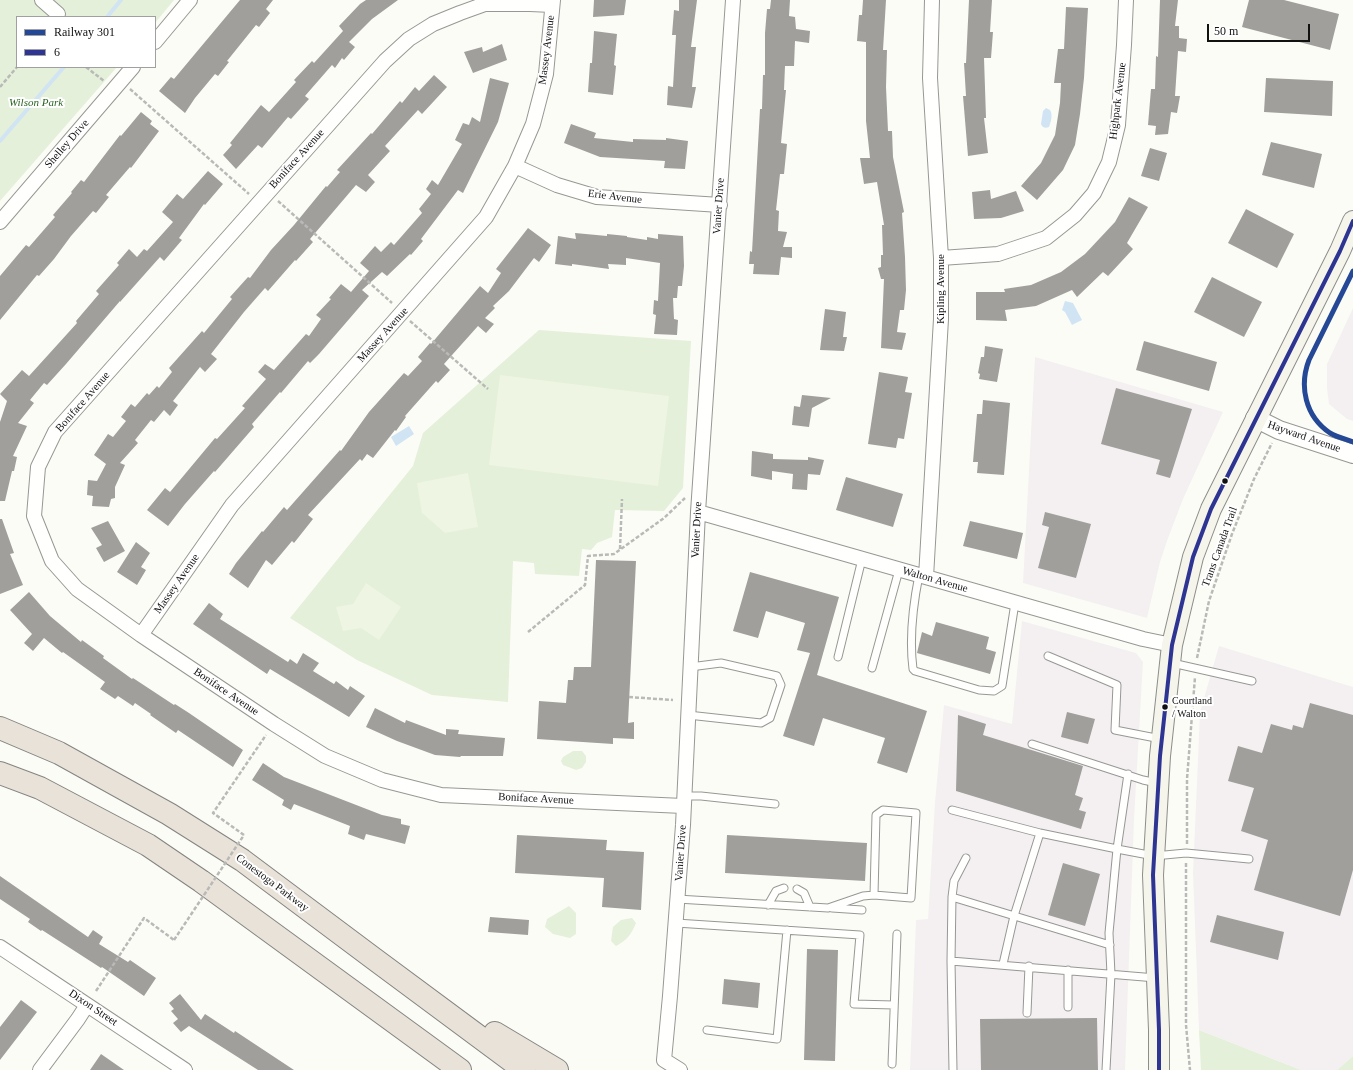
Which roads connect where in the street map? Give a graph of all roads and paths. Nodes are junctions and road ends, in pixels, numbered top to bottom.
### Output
1 (42, 0) edge
2 (190, 0) edge
3 (733, 0) edge
4 (932, 0) edge
5 (1126, 0) edge
6 (552, 2) edge
7 (58, 14) dead end
8 (156, 41) edge
9 (16, 68) edge
10 (87, 68) edge
11 (133, 68) edge
12 (0, 82) edge
13 (4, 82) junction
14 (106, 82) dead end
15 (0, 87) edge
16 (127, 87) dead end
17 (515, 166) junction
18 (253, 197) dead end
19 (276, 199) dead end
20 (720, 205) junction
21 (1353, 221) edge
22 (0, 222) edge
23 (941, 258) junction
24 (395, 306) dead end
25 (409, 319) dead end
26 (488, 389) dead end
27 (1255, 418) junction
28 (1268, 448) dead end
29 (1353, 454) edge
30 (685, 498) dead end
31 (622, 500) dead end
32 (698, 512) junction
33 (620, 550) junction
34 (862, 559) junction
35 (899, 570) junction
36 (923, 576) junction
37 (1015, 603) junction
38 (528, 632) dead end
39 (141, 635) junction
40 (1171, 654) junction
41 (1197, 654) dead end
42 (1048, 656) dead end
43 (838, 658) dead end
44 (690, 667) junction
45 (872, 668) dead end
46 (1252, 681) dead end
47 (629, 697) dead end
48 (673, 700) dead end
49 (688, 715) junction
50 (274, 724) junction
51 (0, 728) edge
52 (1162, 739) junction
53 (1032, 744) dead end
54 (0, 773) edge
55 (1128, 774) junction
56 (1157, 783) junction
57 (684, 801) junction
58 (775, 804) dead end
59 (952, 810) dead end
60 (1040, 833) junction
61 (1117, 850) junction
62 (1154, 856) junction
63 (966, 858) dead end
64 (1249, 859) dead end
65 (784, 888) dead end
66 (797, 888) dead end
67 (874, 895) junction
68 (952, 897) junction
69 (677, 899) junction
70 (768, 905) junction
71 (810, 907) junction
72 (828, 908) junction
73 (862, 910) dead end
74 (1014, 916) junction
75 (676, 923) junction
76 (787, 930) junction
77 (897, 934) dead end
78 (1110, 945) junction
79 (0, 947) edge
80 (373, 958) junction
81 (951, 961) junction
82 (1003, 964) junction
83 (1029, 966) junction
84 (1068, 970) junction
85 (1111, 974) junction
86 (1157, 978) junction
87 (96, 990) dead end
88 (87, 1004) junction
89 (894, 1005) junction
90 (1068, 1008) dead end
91 (1027, 1013) dead end
92 (708, 1030) dead end
93 (892, 1064) dead end
94 (40, 1070) edge
95 (185, 1070) edge
96 (460, 1070) edge
97 (524, 1070) edge
98 (557, 1070) edge
99 (680, 1070) edge
100 (953, 1070) edge
101 (1106, 1070) edge
102 (1159, 1070) edge

1 - 7 street
2 - 8 street
3 - 20 street, Vanier Drive
4 - 23 street, Kipling Avenue
5 - 23 street, Highpark Avenue
6 - 17 street, Massey Avenue
6 - 39 street, Boniface Avenue
9 - 13 path
10 - 14 path
11 - 22 street, Shelley Drive
12 - 13 path
13 - 15 path
16 - 18 path
17 - 20 street, Erie Avenue
17 - 39 street, Massey Avenue
19 - 24 path
20 - 32 street, Vanier Drive
21 - 27 main road
23 - 36 street, Kipling Avenue
25 - 26 path
27 - 29 street, Hayward Avenue
27 - 40 main road
28 - 41 path, Trans Canada Trail
30 - 33 path
31 - 33 path
32 - 34 street, Walton Avenue
32 - 44 street, Vanier Drive
33 - 38 path
34 - 35 street, Walton Avenue
34 - 43 lane
35 - 36 street, Walton Avenue
35 - 45 lane
36 - 37 street, Walton Avenue
36 - 37 lane
37 - 40 street, Walton Avenue
39 - 50 street, Boniface Avenue
40 - 46 lane
40 - 52 main road
42 - 52 lane
44 - 49 street, Vanier Drive
44 - 49 lane
47 - 48 path
49 - 57 street, Vanier Drive
50 - 57 street, Boniface Avenue
50 - 87 path, bridge
51 - 80 highway, Conestoga Parkway
52 - 56 main road
53 - 55 lane
54 - 96 highway
55 - 56 lane
55 - 61 lane
56 - 62 main road
57 - 58 lane
57 - 69 street, Vanier Drive
59 - 60 lane
60 - 61 lane
60 - 74 lane
61 - 62 lane
61 - 78 lane
62 - 64 lane
62 - 86 main road
63 - 68 lane
65 - 70 lane
66 - 71 lane
67 - 67 lane
67 - 72 lane
68 - 74 lane
68 - 81 lane
69 - 70 lane
69 - 75 street, Vanier Drive
70 - 71 lane
71 - 72 lane
72 - 73 lane
74 - 78 lane
74 - 82 lane
75 - 76 lane
75 - 99 street, Vanier Drive
76 - 89 lane
76 - 92 lane
77 - 89 lane
78 - 85 lane
79 - 88 street, Dixon Street
80 - 97 highway, Conestoga Parkway
80 - 98 highway
81 - 82 lane
81 - 100 lane
82 - 83 lane
83 - 84 lane
83 - 91 lane
84 - 85 lane
84 - 90 lane
85 - 86 lane
85 - 101 lane
86 - 102 main road
88 - 94 street
88 - 95 street, Dixon Street
89 - 93 lane

